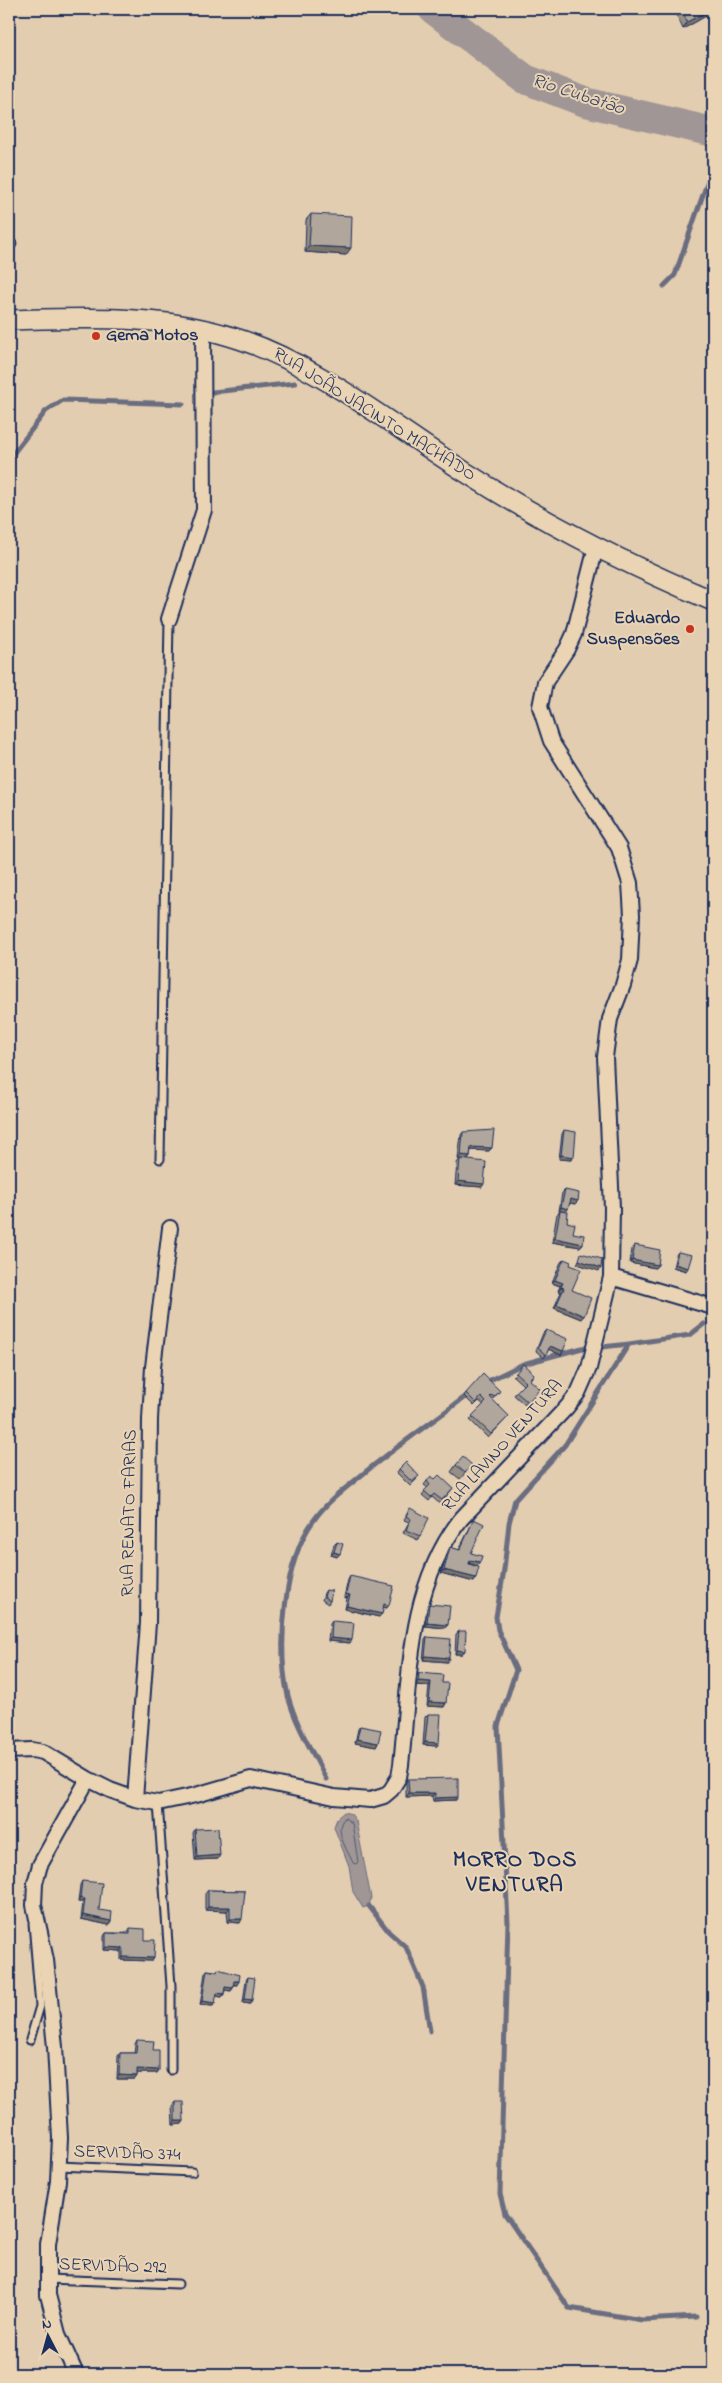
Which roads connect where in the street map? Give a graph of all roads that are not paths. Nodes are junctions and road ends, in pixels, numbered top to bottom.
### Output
1 (9, 320) edge
2 (203, 328) junction
3 (596, 547) junction
4 (713, 601) edge
5 (169, 619) joint
6 (160, 1159) dead end
7 (170, 1228) dead end
8 (611, 1277) junction
9 (713, 1307) edge
10 (9, 1751) edge
11 (88, 1779) junction
12 (135, 1799) junction
13 (158, 1802) junction
14 (34, 1905) junction
15 (30, 2040) dead end
16 (171, 2070) dead end
17 (60, 2166) junction
18 (192, 2172) dead end
19 (46, 2279) junction
20 (178, 2284) dead end
21 (76, 2374) edge

1 - 2 main road, RUA JOÃO JACINTO MACHADO
2 - 3 main road, RUA JOÃO JACINTO MACHADO
2 - 5 street
3 - 4 main road, RUA JOÃO JACINTO MACHADO
3 - 8 street, RUA LAVINO VENTURA
5 - 6 lane
7 - 12 street, RUA RENATO FARIAS
8 - 9 street
8 - 13 street, RUA LAVINO VENTURA
10 - 11 street, RUA LAVINO VENTURA
11 - 12 street, RUA LAVINO VENTURA
11 - 14 street
12 - 13 street, RUA LAVINO VENTURA
13 - 16 lane
14 - 15 lane
14 - 17 street
17 - 18 lane, SERVIDÃO 374
17 - 19 street
19 - 20 lane, SERVIDÃO 292
19 - 21 street

